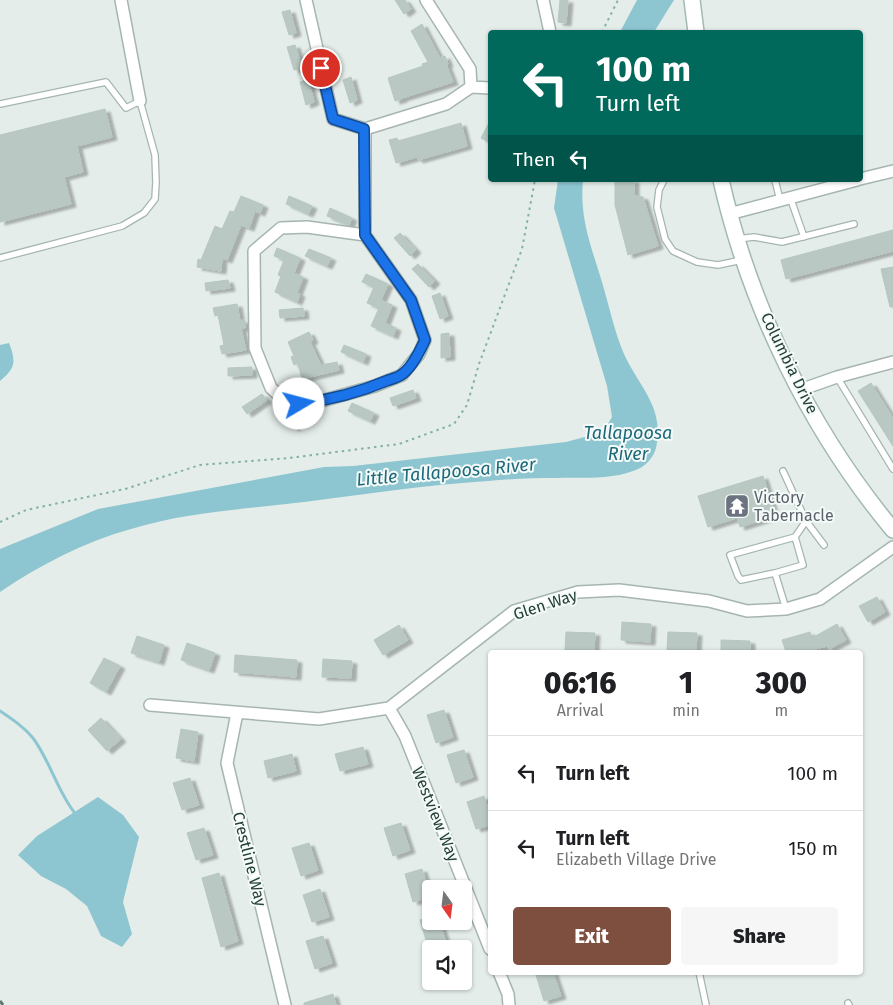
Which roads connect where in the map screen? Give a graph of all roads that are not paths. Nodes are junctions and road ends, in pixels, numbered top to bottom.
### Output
1 (121, 0) edge
2 (306, 0) edge
3 (426, 0) edge
4 (542, 0) edge
5 (692, 5) edge
6 (550, 30) edge
7 (696, 30) edge
8 (472, 87) junction
9 (488, 88) edge
10 (140, 101) junction
11 (0, 104) edge
12 (364, 129) junction
13 (893, 171) edge
14 (863, 179) edge
15 (663, 182) edge
16 (721, 182) edge
17 (776, 182) edge
18 (850, 182) edge
19 (785, 198) junction
20 (729, 214) junction
21 (854, 224) dead end
22 (365, 235) junction
23 (804, 237) junction
24 (737, 239) junction
25 (0, 258) edge
26 (743, 260) junction
27 (893, 362) edge
28 (837, 376) junction
29 (800, 390) junction
30 (893, 469) edge
31 (783, 471) dead end
32 (806, 521) junction
33 (892, 527) edge
34 (795, 538) junction
35 (824, 545) dead end
36 (893, 547) edge
37 (775, 573) junction
38 (786, 610) junction
39 (150, 705) dead end
40 (388, 708) junction
41 (236, 713) junction
42 (488, 944) edge
43 (500, 975) edge
44 (699, 975) edge
45 (284, 1005) edge
46 (509, 1005) edge
47 (706, 1005) edge

1 - 10 street
2 - 12 street
3 - 8 street
4 - 6 street
5 - 7 main road
8 - 9 street
8 - 12 street
10 - 11 lane
10 - 25 lane
12 - 22 street
13 - 14 street
15 - 26 lane
16 - 20 main road, Columbia Drive
17 - 19 lane
18 - 19 street
19 - 20 street
19 - 23 lane
20 - 24 main road, Columbia Drive
21 - 23 lane
22 - 22 street
23 - 24 lane
24 - 26 main road, Columbia Drive
26 - 29 main road, Columbia Drive
27 - 28 street
28 - 29 street
28 - 30 lane
29 - 33 main road, Columbia Drive
31 - 32 lane
32 - 34 lane
32 - 35 lane
34 - 37 lane
34 - 37 lane
36 - 38 street, Glen Way
37 - 38 lane
38 - 40 street, Glen Way
39 - 41 street, Glen Way
40 - 41 street, Glen Way
40 - 42 street, Westview Way
41 - 45 street, Crestline Way
43 - 46 street
44 - 47 lane

